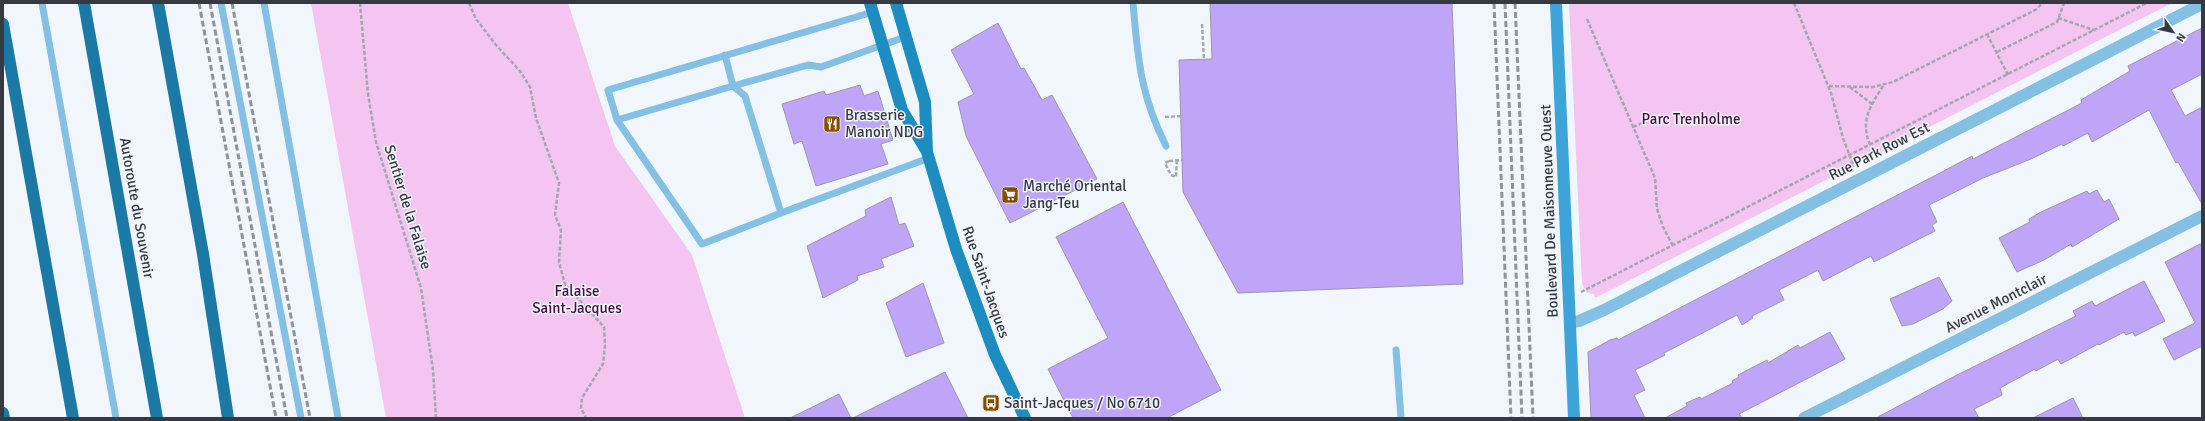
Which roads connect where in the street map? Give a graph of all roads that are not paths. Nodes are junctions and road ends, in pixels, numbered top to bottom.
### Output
1 (42, 3) edge
2 (84, 3) edge
3 (158, 3) edge
4 (222, 3) edge
5 (264, 3) edge
6 (896, 3) edge
7 (1133, 3) edge
8 (1556, 3) edge
9 (2202, 4) edge
10 (871, 7) edge
11 (3, 24) edge
12 (905, 37) junction
13 (882, 45) junction
14 (725, 55) junction
15 (733, 86) junction
16 (617, 120) junction
17 (1166, 146) dead end
18 (928, 155) junction
19 (781, 213) junction
20 (2202, 216) edge
21 (1570, 323) junction
22 (1396, 350) dead end
23 (3, 413) edge
24 (4, 418) edge
25 (73, 418) edge
26 (116, 418) edge
27 (157, 418) edge
28 (228, 418) edge
29 (301, 418) edge
30 (338, 418) edge
31 (1025, 418) edge
32 (1401, 418) edge
33 (1574, 418) edge
34 (1804, 418) edge

1 - 26 lane
2 - 27 highway, Autoroute du Souvenir
3 - 28 highway
4 - 29 lane
5 - 30 lane
6 - 12 main road, Rue Saint-Jacques
7 - 17 lane
8 - 21 street, Boulevard De Maisonneuve Ouest
9 - 21 street, Rue Park Row Est
10 - 13 main road, Rue Saint-Jacques
10 - 14 lane
11 - 25 highway
12 - 13 lane
12 - 18 main road, Rue Saint-Jacques
13 - 15 lane
13 - 18 main road, Rue Saint-Jacques
14 - 15 lane
14 - 16 lane
15 - 16 lane
15 - 19 lane
16 - 19 lane
18 - 19 lane
18 - 31 main road, Rue Saint-Jacques
20 - 34 street, Avenue Montclair
21 - 33 street, Boulevard De Maisonneuve Ouest
22 - 32 lane
23 - 24 highway

